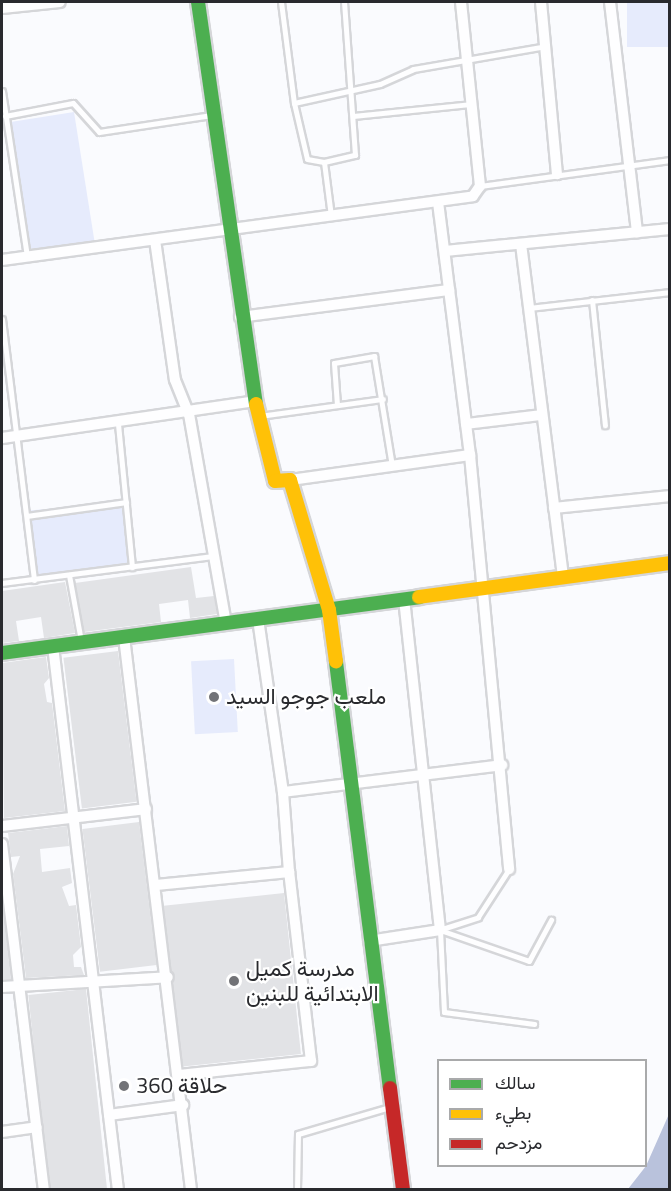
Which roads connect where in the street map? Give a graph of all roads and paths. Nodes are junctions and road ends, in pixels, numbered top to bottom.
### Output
1 (60, 2) edge
2 (198, 2) edge
3 (281, 2) edge
4 (344, 2) edge
5 (461, 2) edge
6 (541, 2) edge
7 (610, 2) edge
8 (4, 5) edge
9 (546, 46) junction
10 (467, 62) junction
11 (352, 89) junction
12 (2, 92) edge
13 (294, 102) junction
14 (2, 104) edge
15 (472, 104) junction
16 (214, 115) junction
17 (5, 116) junction
18 (353, 116) junction
19 (669, 160) edge
20 (324, 162) junction
21 (629, 165) junction
22 (557, 174) junction
23 (480, 186) junction
24 (438, 202) junction
25 (332, 216) junction
26 (230, 228) junction
27 (669, 229) edge
28 (637, 232) junction
29 (155, 240) junction
30 (520, 243) junction
31 (445, 251) junction
32 (27, 257) junction
33 (2, 260) edge
34 (449, 290) junction
35 (669, 292) edge
36 (592, 300) junction
37 (529, 308) junction
38 (240, 317) junction
39 (2, 319) edge
40 (382, 399) junction
41 (255, 401) junction
42 (337, 405) junction
43 (189, 414) junction
44 (541, 415) junction
45 (258, 416) junction
46 (118, 424) junction
47 (466, 424) junction
48 (605, 424) dead end
49 (17, 436) junction
50 (2, 438) edge
51 (470, 456) junction
52 (392, 467) junction
53 (290, 480) junction
54 (669, 496) edge
55 (126, 502) junction
56 (554, 508) junction
57 (27, 516) junction
58 (214, 556) junction
59 (669, 563) edge
60 (132, 567) junction
61 (69, 575) junction
62 (563, 578) junction
63 (34, 580) junction
64 (2, 583) edge
65 (484, 588) junction
66 (404, 599) junction
67 (329, 610) junction
68 (258, 619) junction
69 (226, 623) junction
70 (124, 637) junction
71 (81, 643) junction
72 (53, 646) junction
73 (2, 653) edge
74 (502, 765) junction
75 (423, 773) junction
76 (350, 784) junction
77 (282, 792) junction
78 (146, 809) junction
79 (74, 817) junction
80 (2, 826) edge
81 (2, 844) edge
82 (509, 869) joint
83 (289, 872) junction
84 (156, 885) junction
85 (552, 920) dead end
86 (440, 930) junction
87 (369, 941) junction
88 (168, 977) junction
89 (93, 980) junction
90 (19, 986) junction
91 (2, 987) edge
92 (534, 1024) dead end
93 (179, 1075) junction
94 (183, 1105) junction
95 (392, 1107) junction
96 (109, 1115) junction
97 (37, 1127) junction
98 (2, 1132) edge
99 (44, 1190) edge
100 (118, 1190) edge
101 (191, 1190) edge
102 (297, 1190) edge
103 (403, 1190) edge

1 - 8 street
2 - 16 street
3 - 13 lane
4 - 11 lane
5 - 10 street
6 - 9 street
7 - 21 street
9 - 10 lane
9 - 22 street
10 - 11 lane
10 - 15 street
11 - 13 lane
11 - 18 lane
12 - 14 lane
13 - 20 lane
14 - 17 lane
15 - 18 lane
15 - 23 street
16 - 17 lane
16 - 26 street
17 - 32 lane
18 - 20 lane
19 - 21 lane
20 - 25 lane
21 - 22 lane
21 - 28 street
22 - 23 lane
23 - 24 street
24 - 25 street
24 - 31 street
25 - 26 street
26 - 29 street
26 - 38 street
27 - 28 street
28 - 30 street
29 - 32 street
29 - 43 street
30 - 31 street
30 - 37 street
31 - 34 street
32 - 33 street
34 - 38 street
34 - 47 street
35 - 36 lane
36 - 37 lane
36 - 48 lane
37 - 44 street
38 - 41 street
39 - 49 lane
40 - 42 lane
40 - 42 lane
40 - 52 lane
41 - 43 street
41 - 45 street
42 - 45 lane
43 - 46 street
43 - 58 street
44 - 47 street
44 - 56 street
45 - 53 street
46 - 49 street
46 - 55 lane
47 - 51 street
49 - 50 street
49 - 57 lane
51 - 52 street
51 - 65 street
52 - 53 street
53 - 67 street
54 - 56 street
55 - 57 lane
55 - 60 lane
56 - 62 street
57 - 63 lane
58 - 60 lane
58 - 69 street
59 - 62 street
60 - 61 lane
61 - 63 lane
61 - 71 lane
62 - 65 street
63 - 64 lane
65 - 66 street
65 - 74 street
66 - 67 street
66 - 75 street
67 - 68 street
67 - 76 street
68 - 69 street
68 - 77 street
69 - 70 street
70 - 71 street
70 - 78 street
71 - 72 street
72 - 73 street
72 - 79 street
74 - 75 street
74 - 82 street
75 - 76 street
75 - 86 street
76 - 77 street
76 - 87 street
77 - 83 street
78 - 79 street
78 - 84 street
79 - 80 street
79 - 89 street
81 - 90 street
82 - 86 lane
83 - 84 street
83 - 93 street
84 - 88 street
85 - 86 lane
86 - 87 street
86 - 92 lane
87 - 95 street
88 - 89 street
88 - 93 street
89 - 90 street
89 - 96 street
90 - 91 street
90 - 97 street
93 - 94 street
94 - 96 street
94 - 101 street
95 - 102 lane
95 - 103 street
96 - 100 street
97 - 98 street
97 - 99 street

